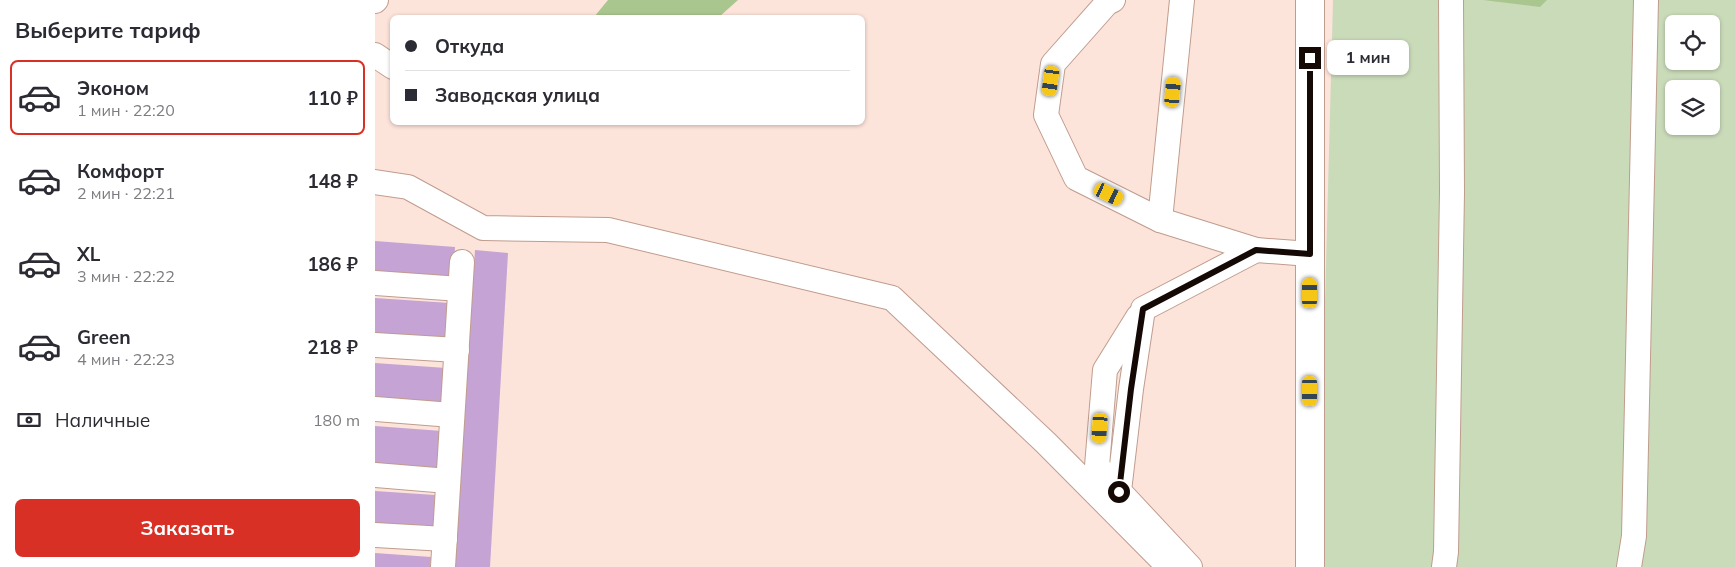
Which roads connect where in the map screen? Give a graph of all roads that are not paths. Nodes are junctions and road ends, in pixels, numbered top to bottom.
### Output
1 (1113, 0) edge
2 (1182, 0) edge
3 (1311, 0) edge
4 (1451, 0) edge
5 (1646, 0) edge
6 (375, 55) edge
7 (390, 65) edge
8 (375, 182) edge
9 (1160, 220) junction
10 (1256, 250) junction
11 (1310, 254) junction
12 (462, 262) dead end
13 (375, 282) edge
14 (460, 289) junction
15 (375, 345) edge
16 (457, 350) junction
17 (375, 409) edge
18 (452, 415) junction
19 (375, 475) edge
20 (448, 481) junction
21 (375, 535) edge
22 (445, 539) junction
23 (443, 567) edge
24 (1169, 567) edge
25 (1191, 567) edge
26 (1310, 567) edge
27 (1444, 567) edge
28 (1629, 567) edge

1 - 9 street
2 - 9 street
3 - 11 main road
4 - 27 street
5 - 28 street
6 - 7 street
8 - 24 street
9 - 10 street
10 - 11 street
10 - 25 street
11 - 26 main road
12 - 14 street
13 - 14 street
14 - 16 street
15 - 16 street
16 - 18 street
17 - 18 street
18 - 20 street
19 - 20 street
20 - 22 street
21 - 22 street
22 - 23 street

